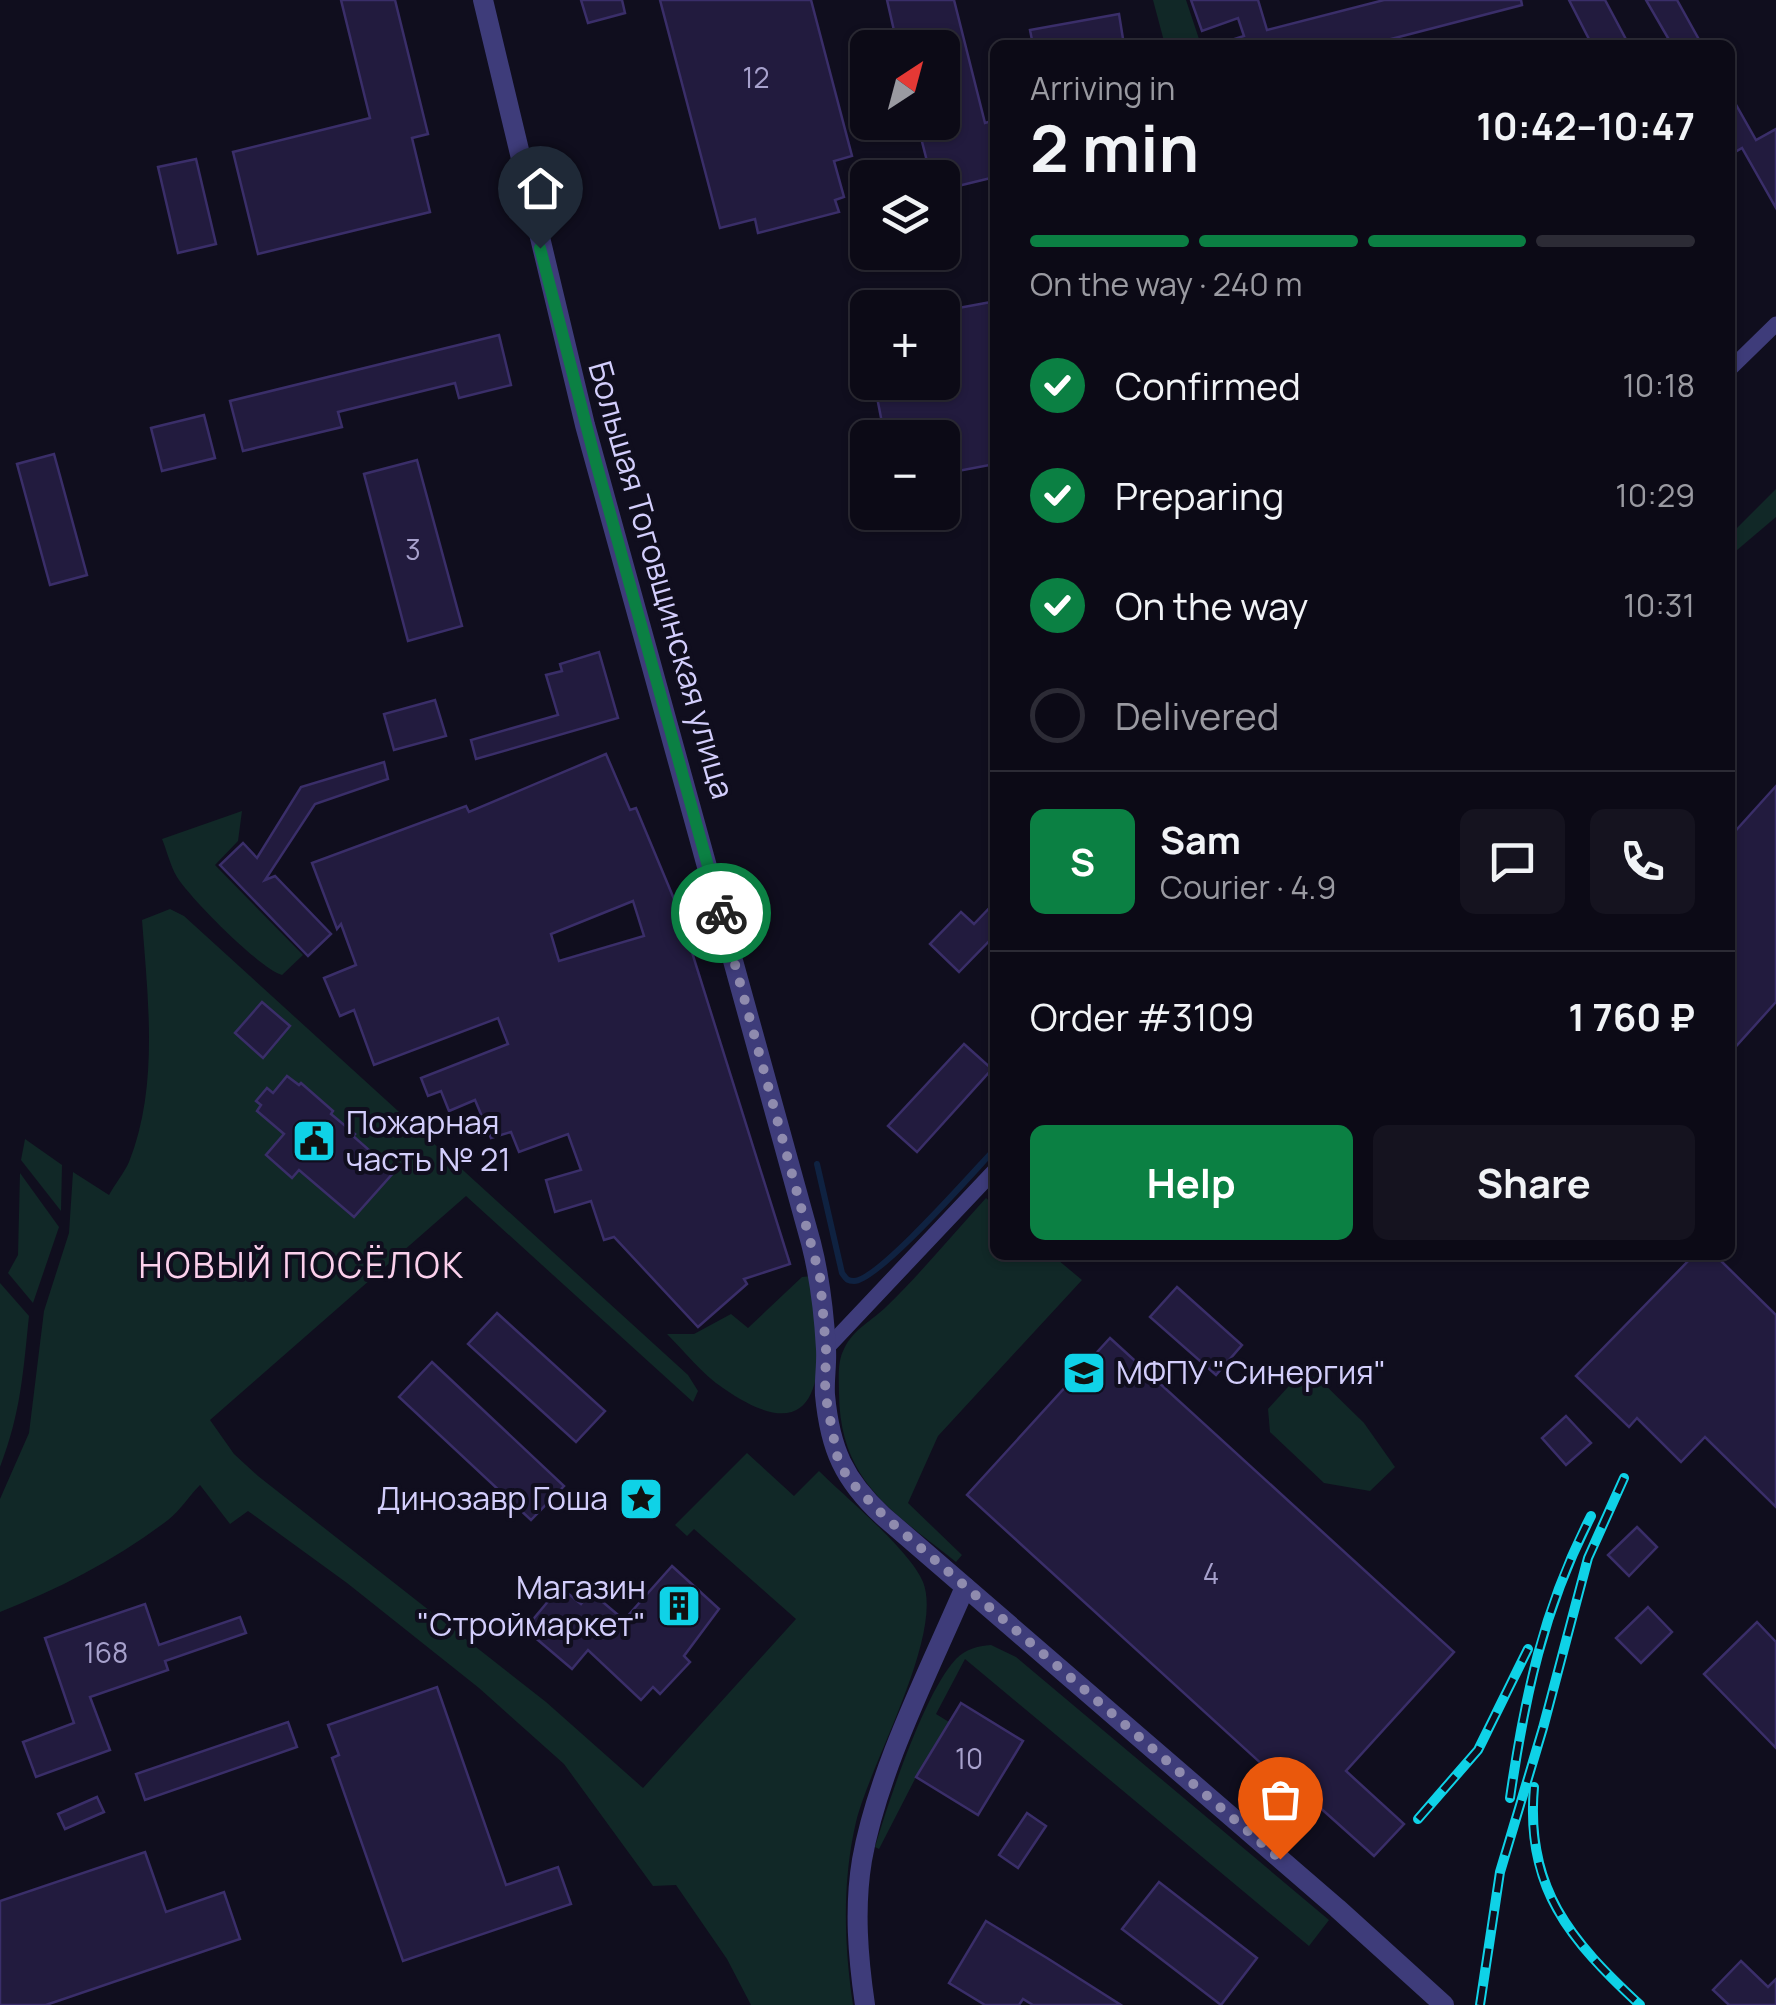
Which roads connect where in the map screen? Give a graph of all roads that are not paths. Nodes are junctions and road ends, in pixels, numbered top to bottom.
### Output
1 (483, 0) edge
2 (1776, 324) edge
3 (1735, 364) edge
4 (990, 1175) edge
5 (826, 1349) junction
6 (965, 1587) junction
7 (864, 2005) edge
8 (1444, 2005) edge

1 - 5 street, Большая Тоговщинская улица
2 - 3 street
4 - 5 street
5 - 6 street, Большая Тоговщинская улица
6 - 7 street
6 - 8 street, Большая Тоговщинская улица

